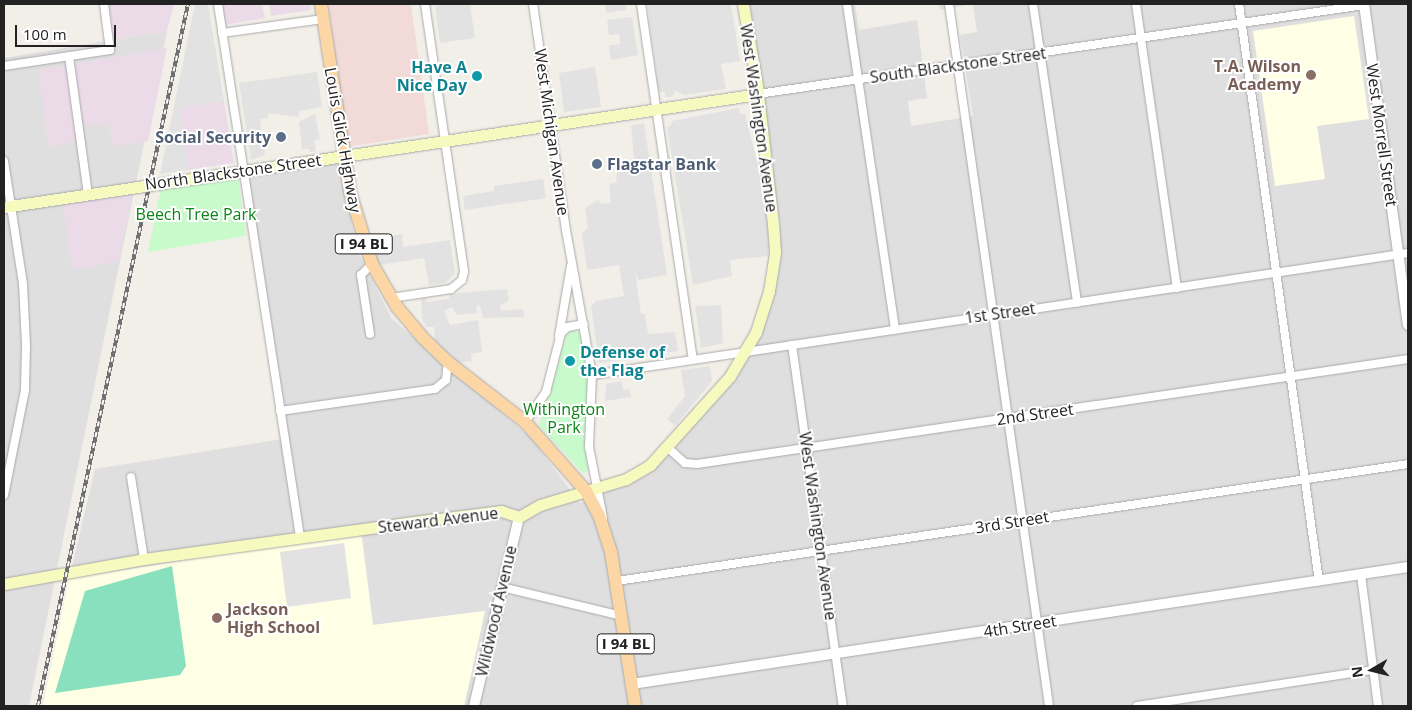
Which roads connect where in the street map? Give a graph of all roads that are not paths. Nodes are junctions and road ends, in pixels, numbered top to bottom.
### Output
1 (104, 4) edge
2 (218, 4) edge
3 (321, 4) edge
4 (425, 4) edge
5 (533, 4) edge
6 (641, 4) edge
7 (743, 4) edge
8 (847, 4) edge
9 (949, 4) edge
10 (1033, 4) edge
11 (1136, 4) edge
12 (1239, 4) edge
13 (1364, 5) edge
14 (324, 19) junction
15 (1242, 23) junction
16 (222, 33) junction
17 (1141, 39) junction
18 (1040, 54) junction
19 (69, 56) junction
20 (959, 65) junction
21 (4, 66) edge
22 (858, 80) junction
23 (758, 94) junction
24 (657, 109) junction
25 (552, 125) junction
26 (445, 141) junction
27 (344, 156) junction
28 (4, 161) edge
29 (243, 171) junction
30 (88, 194) junction
31 (7, 206) edge
32 (1403, 254) edge
33 (571, 259) junction
34 (372, 264) junction
35 (1276, 272) junction
36 (1177, 288) junction
37 (769, 291) joint
38 (391, 298) junction
39 (1077, 303) junction
40 (581, 310) junction
41 (562, 312) junction
42 (995, 314) junction
43 (584, 324) junction
44 (1408, 325) edge
45 (895, 329) junction
46 (370, 334) dead end
47 (559, 338) junction
48 (792, 345) junction
49 (746, 352) junction
50 (693, 359) junction
51 (1408, 359) edge
52 (448, 362) junction
53 (592, 375) junction
54 (1291, 376) junction
55 (280, 411) junction
56 (1008, 417) junction
57 (525, 422) junction
58 (667, 448) junction
59 (807, 448) junction
60 (1408, 464) edge
61 (131, 477) dead end
62 (1305, 478) junction
63 (592, 489) junction
64 (4, 495) edge
65 (518, 517) junction
66 (1023, 521) junction
67 (300, 538) junction
68 (821, 551) junction
69 (144, 559) junction
70 (1408, 568) edge
71 (1361, 575) junction
72 (616, 576) junction
73 (1319, 581) junction
74 (4, 584) edge
75 (502, 587) junction
76 (622, 616) junction
77 (1037, 623) junction
78 (836, 654) junction
79 (1373, 670) junction
80 (632, 684) junction
81 (474, 706) edge
82 (635, 706) edge
83 (843, 706) edge
84 (1049, 706) edge
85 (1137, 706) edge
86 (1378, 706) edge

1 - 19 street
2 - 16 street
3 - 14 main road, Louis Glick Highway / I 94 BL
4 - 26 street
5 - 25 street, West Michigan Avenue
6 - 24 street
7 - 23 main road, West Washington Avenue
8 - 22 street
9 - 20 street
10 - 18 street
11 - 17 street
12 - 15 street
13 - 15 street, South Blackstone Street
13 - 32 street, West Morrell Street
14 - 16 street
14 - 27 main road, Louis Glick Highway / I 94 BL
15 - 17 street, South Blackstone Street
15 - 35 street
16 - 29 street
17 - 18 street, South Blackstone Street
17 - 36 street
18 - 20 street, South Blackstone Street
18 - 39 street
19 - 21 street
19 - 30 street
20 - 22 street, South Blackstone Street
20 - 42 street
22 - 23 street, South Blackstone Street
22 - 45 street
23 - 24 main road, South Blackstone Street
23 - 37 main road, West Washington Avenue
24 - 25 main road, South Blackstone Street
24 - 50 street
25 - 26 main road, North Blackstone Street
25 - 33 street, West Michigan Avenue
26 - 27 main road, North Blackstone Street
26 - 38 street
27 - 29 main road, North Blackstone Street
27 - 34 main road, Louis Glick Highway / I 94 BL
28 - 31 street
29 - 30 main road, North Blackstone Street
29 - 55 street
30 - 31 main road, North Blackstone Street
31 - 64 street
32 - 35 street, 1st Street
32 - 44 street, West Morrell Street
33 - 40 street, West Michigan Avenue
33 - 41 street, West Michigan Avenue
34 - 38 main road, Louis Glick Highway / I 94 BL
34 - 46 street
35 - 36 street, 1st Street
35 - 54 street
36 - 39 street, 1st Street
37 - 49 main road, Steward Avenue
38 - 52 main road, Louis Glick Highway / I 94 BL
39 - 42 street, 1st Street
40 - 41 street
40 - 43 street, West Michigan Avenue
41 - 47 street, West Michigan Avenue
42 - 45 street, 1st Street
42 - 56 street
43 - 47 street
43 - 53 street, West Michigan Avenue
45 - 48 street, 1st Street
47 - 57 street, West Michigan Avenue
48 - 49 street, 1st Street
48 - 59 street, West Washington Avenue
49 - 50 street, 1st Street
49 - 58 main road, Steward Avenue
50 - 53 street, 1st Street
51 - 54 street, 2nd Street
52 - 55 street
52 - 57 main road, Louis Glick Highway / I 94 BL
53 - 63 street, West Michigan Avenue
54 - 56 street, 2nd Street
54 - 62 street
55 - 67 street
56 - 59 street, 2nd Street
56 - 66 street
57 - 63 main road, Louis Glick Highway / I 94 BL
58 - 59 street, 2nd Street
58 - 63 main road, Steward Avenue
59 - 68 street, West Washington Avenue
60 - 62 street, 3rd Street
61 - 69 street
62 - 66 street, 3rd Street
62 - 73 street
63 - 65 main road, Steward Avenue
63 - 72 main road, Louis Glick Highway / I 94 BL
65 - 67 main road, Steward Avenue
65 - 75 street, Wildwood Avenue
66 - 68 street, 3rd Street
66 - 77 street
67 - 69 main road, Steward Avenue
68 - 72 street, 3rd Street
68 - 78 street, West Washington Avenue
69 - 74 main road, Steward Avenue
70 - 71 street, 4th Street
71 - 73 street, 4th Street
71 - 79 street
72 - 76 main road, I 94 BL
73 - 77 street, 4th Street
75 - 76 street
75 - 81 street, Wildwood Avenue
76 - 80 main road, I 94 BL
77 - 78 street, 4th Street
77 - 84 street
78 - 80 street, 4th Street
78 - 83 street, West Washington Avenue
79 - 85 street
79 - 86 street
80 - 82 main road, I 94 BL

